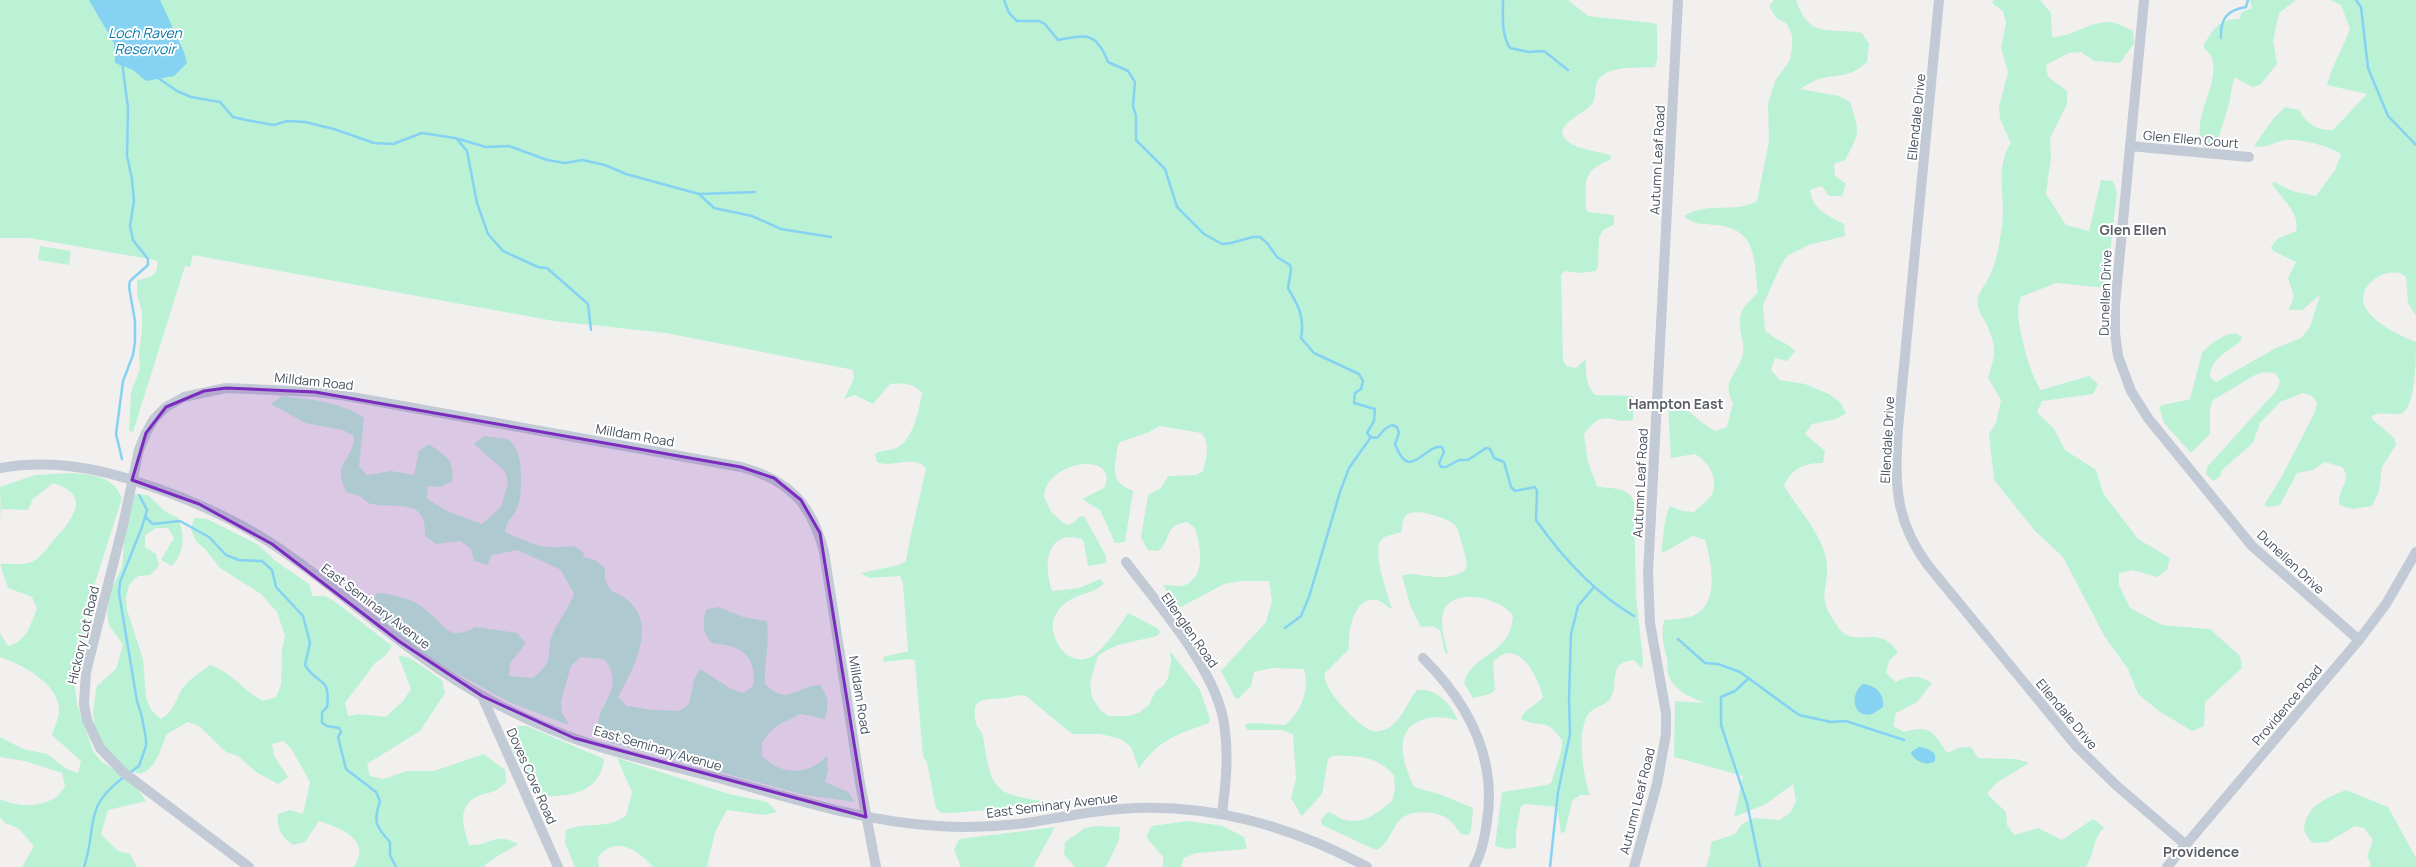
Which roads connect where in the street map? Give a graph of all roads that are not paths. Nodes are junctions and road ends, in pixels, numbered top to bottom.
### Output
1 (1678, 0) edge
2 (1938, 0) edge
3 (2144, 0) edge
4 (2130, 146) junction
5 (2249, 157) dead end
6 (0, 468) edge
7 (132, 480) junction
8 (2416, 552) edge
9 (1126, 562) dead end
10 (2359, 640) junction
11 (1423, 658) dead end
12 (482, 696) junction
13 (1222, 814) junction
14 (866, 817) junction
15 (2186, 845) junction
16 (249, 867) edge
17 (558, 867) edge
18 (876, 867) edge
19 (1367, 867) edge
20 (1474, 867) edge
21 (1634, 867) edge
22 (2167, 867) edge

1 - 21 street, Autumn Leaf Road
2 - 15 street, Ellendale Drive
3 - 4 street, Dunellen Drive
4 - 5 street, Glen Ellen Court
4 - 10 street, Dunellen Drive
6 - 7 street, East Seminary Avenue
7 - 12 street, East Seminary Avenue
7 - 14 street, Milldam Road
7 - 16 street, Hickory Lot Road
8 - 10 street, Providence Road
9 - 13 street, Ellenglen Road
10 - 15 street, Providence Road
11 - 20 street
12 - 14 street, East Seminary Avenue
12 - 17 street, Doves Cove Road
13 - 14 street, East Seminary Avenue
13 - 19 street, East Seminary Avenue
14 - 18 street, Milldam Road
15 - 22 street, Providence Road

